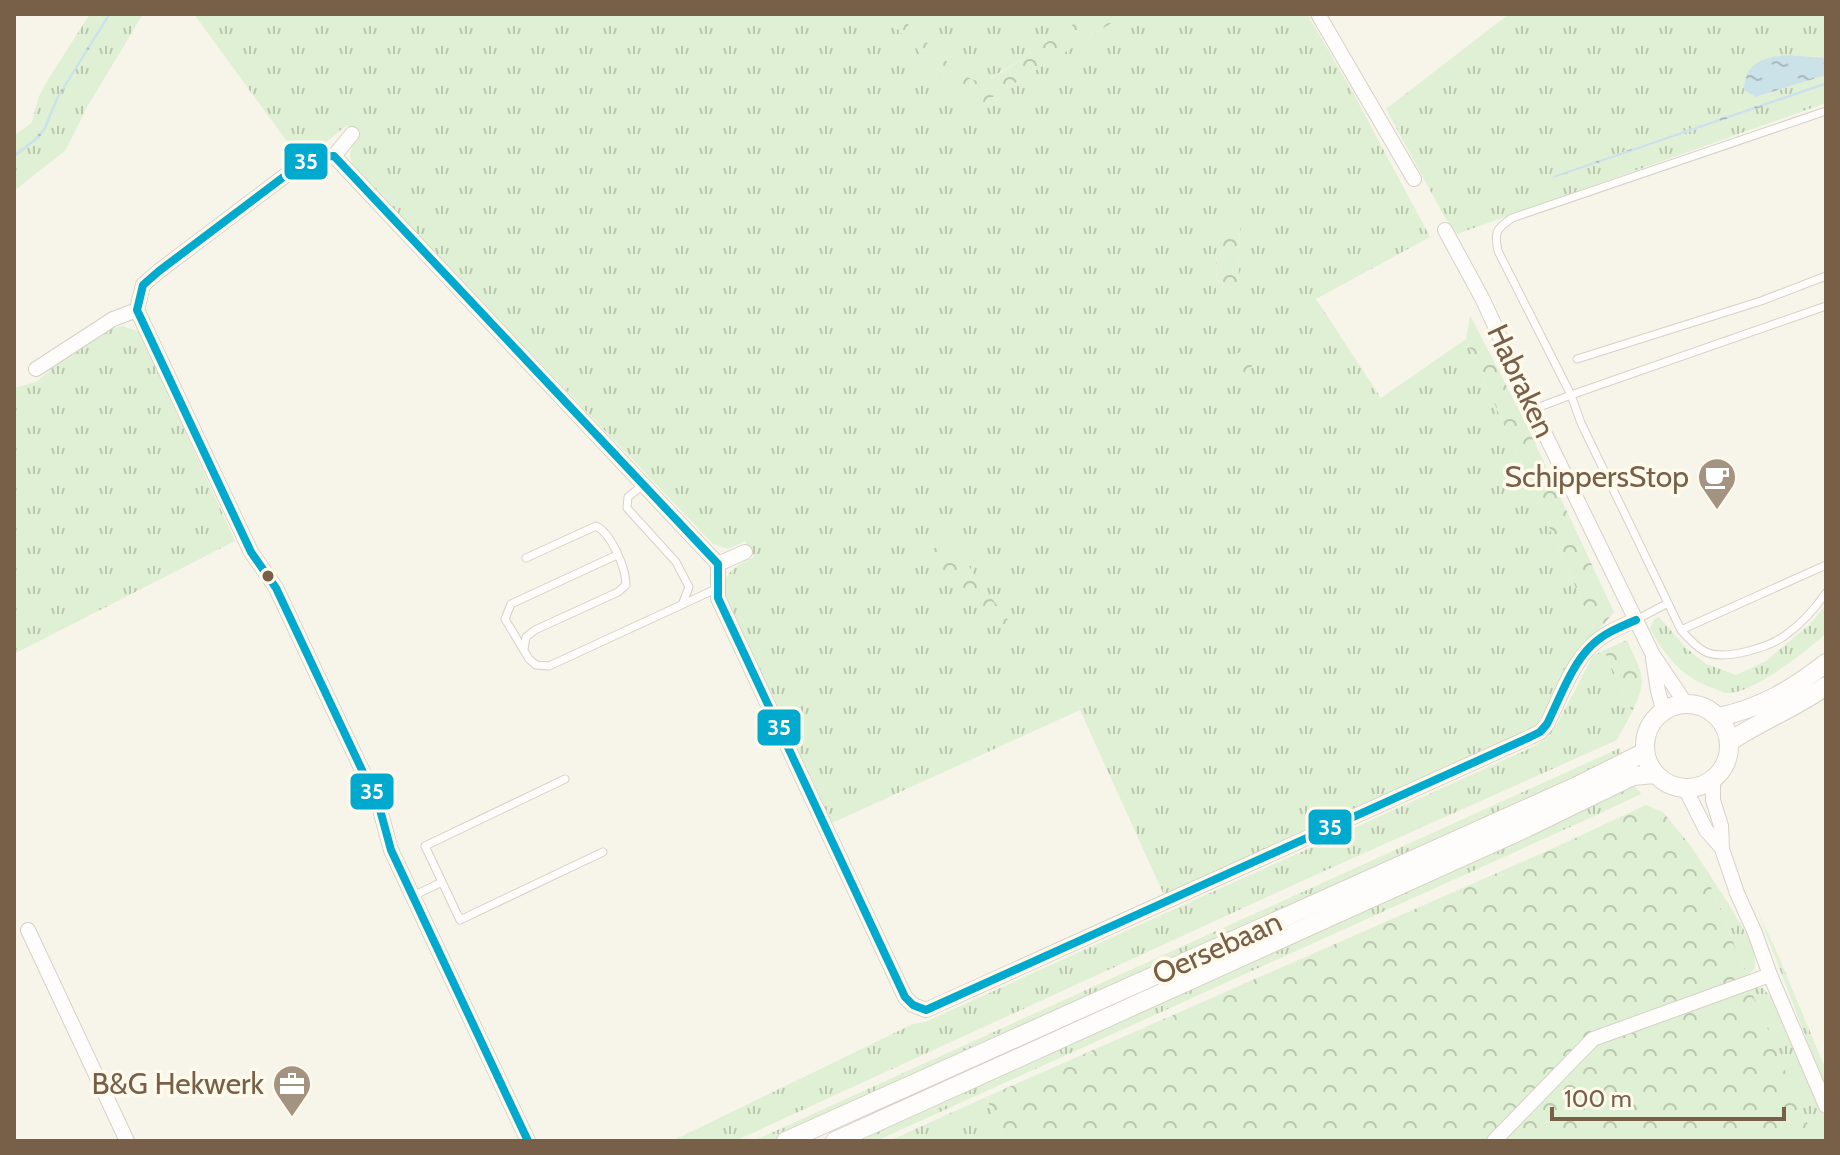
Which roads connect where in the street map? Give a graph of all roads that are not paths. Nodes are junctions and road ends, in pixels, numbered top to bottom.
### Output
1 (1318, 14) edge
2 (1826, 111) edge
3 (352, 134) dead end
4 (334, 156) junction
5 (1414, 179) dead end
6 (1445, 230) dead end
7 (1826, 276) edge
8 (1826, 306) edge
9 (137, 310) junction
10 (1577, 359) dead end
11 (36, 369) dead end
12 (1571, 395) junction
13 (1534, 409) junction
14 (644, 485) junction
15 (745, 552) dead end
16 (617, 555) junction
17 (526, 558) dead end
18 (718, 564) junction
19 (1826, 565) edge
20 (718, 588) junction
21 (1826, 593) edge
22 (1668, 603) junction
23 (682, 605) junction
24 (1636, 620) junction
25 (1681, 630) junction
26 (524, 649) junction
27 (1653, 655) junction
28 (1826, 663) edge
29 (1826, 686) edge
30 (1686, 704) junction
31 (1664, 712) junction
32 (1718, 717) junction
33 (1729, 742) junction
34 (1645, 752) junction
35 (1655, 774) junction
36 (565, 779) dead end
37 (1713, 780) junction
38 (1685, 788) junction
39 (1722, 849) junction
40 (603, 852) dead end
41 (442, 882) junction
42 (413, 896) junction
43 (28, 930) dead end
44 (1770, 975) junction
45 (1826, 1106) edge
46 (526, 1137) edge
47 (127, 1141) edge
48 (509, 1141) edge
49 (786, 1141) edge
50 (835, 1141) edge
51 (1494, 1141) edge

1 - 5 street
2 - 12 lane
3 - 4 street
4 - 9 street
4 - 14 street
6 - 13 street, Habraken
7 - 10 lane
8 - 12 lane
9 - 11 street
9 - 42 street
12 - 13 lane
12 - 22 lane
13 - 24 street, Habraken
14 - 18 street
14 - 23 lane
15 - 18 street
16 - 17 lane
16 - 26 lane
16 - 26 lane
18 - 20 street
19 - 25 lane
20 - 23 lane
20 - 24 street
21 - 25 lane
22 - 24 lane
22 - 25 lane
23 - 26 lane
24 - 27 street, Habraken
27 - 30 street, Habraken
27 - 31 street, Habraken
28 - 32 main road
29 - 33 main road
30 - 31 main road
30 - 32 main road
31 - 34 main road
32 - 33 main road
33 - 37 main road
34 - 35 main road
34 - 49 main road, Oersebaan
35 - 38 main road
35 - 50 main road, Oersebaan
36 - 41 lane
37 - 38 main road
37 - 39 street
38 - 39 street
39 - 44 street
40 - 41 lane
41 - 42 lane
42 - 46 street
43 - 47 street
44 - 45 street
44 - 51 street
46 - 48 street

